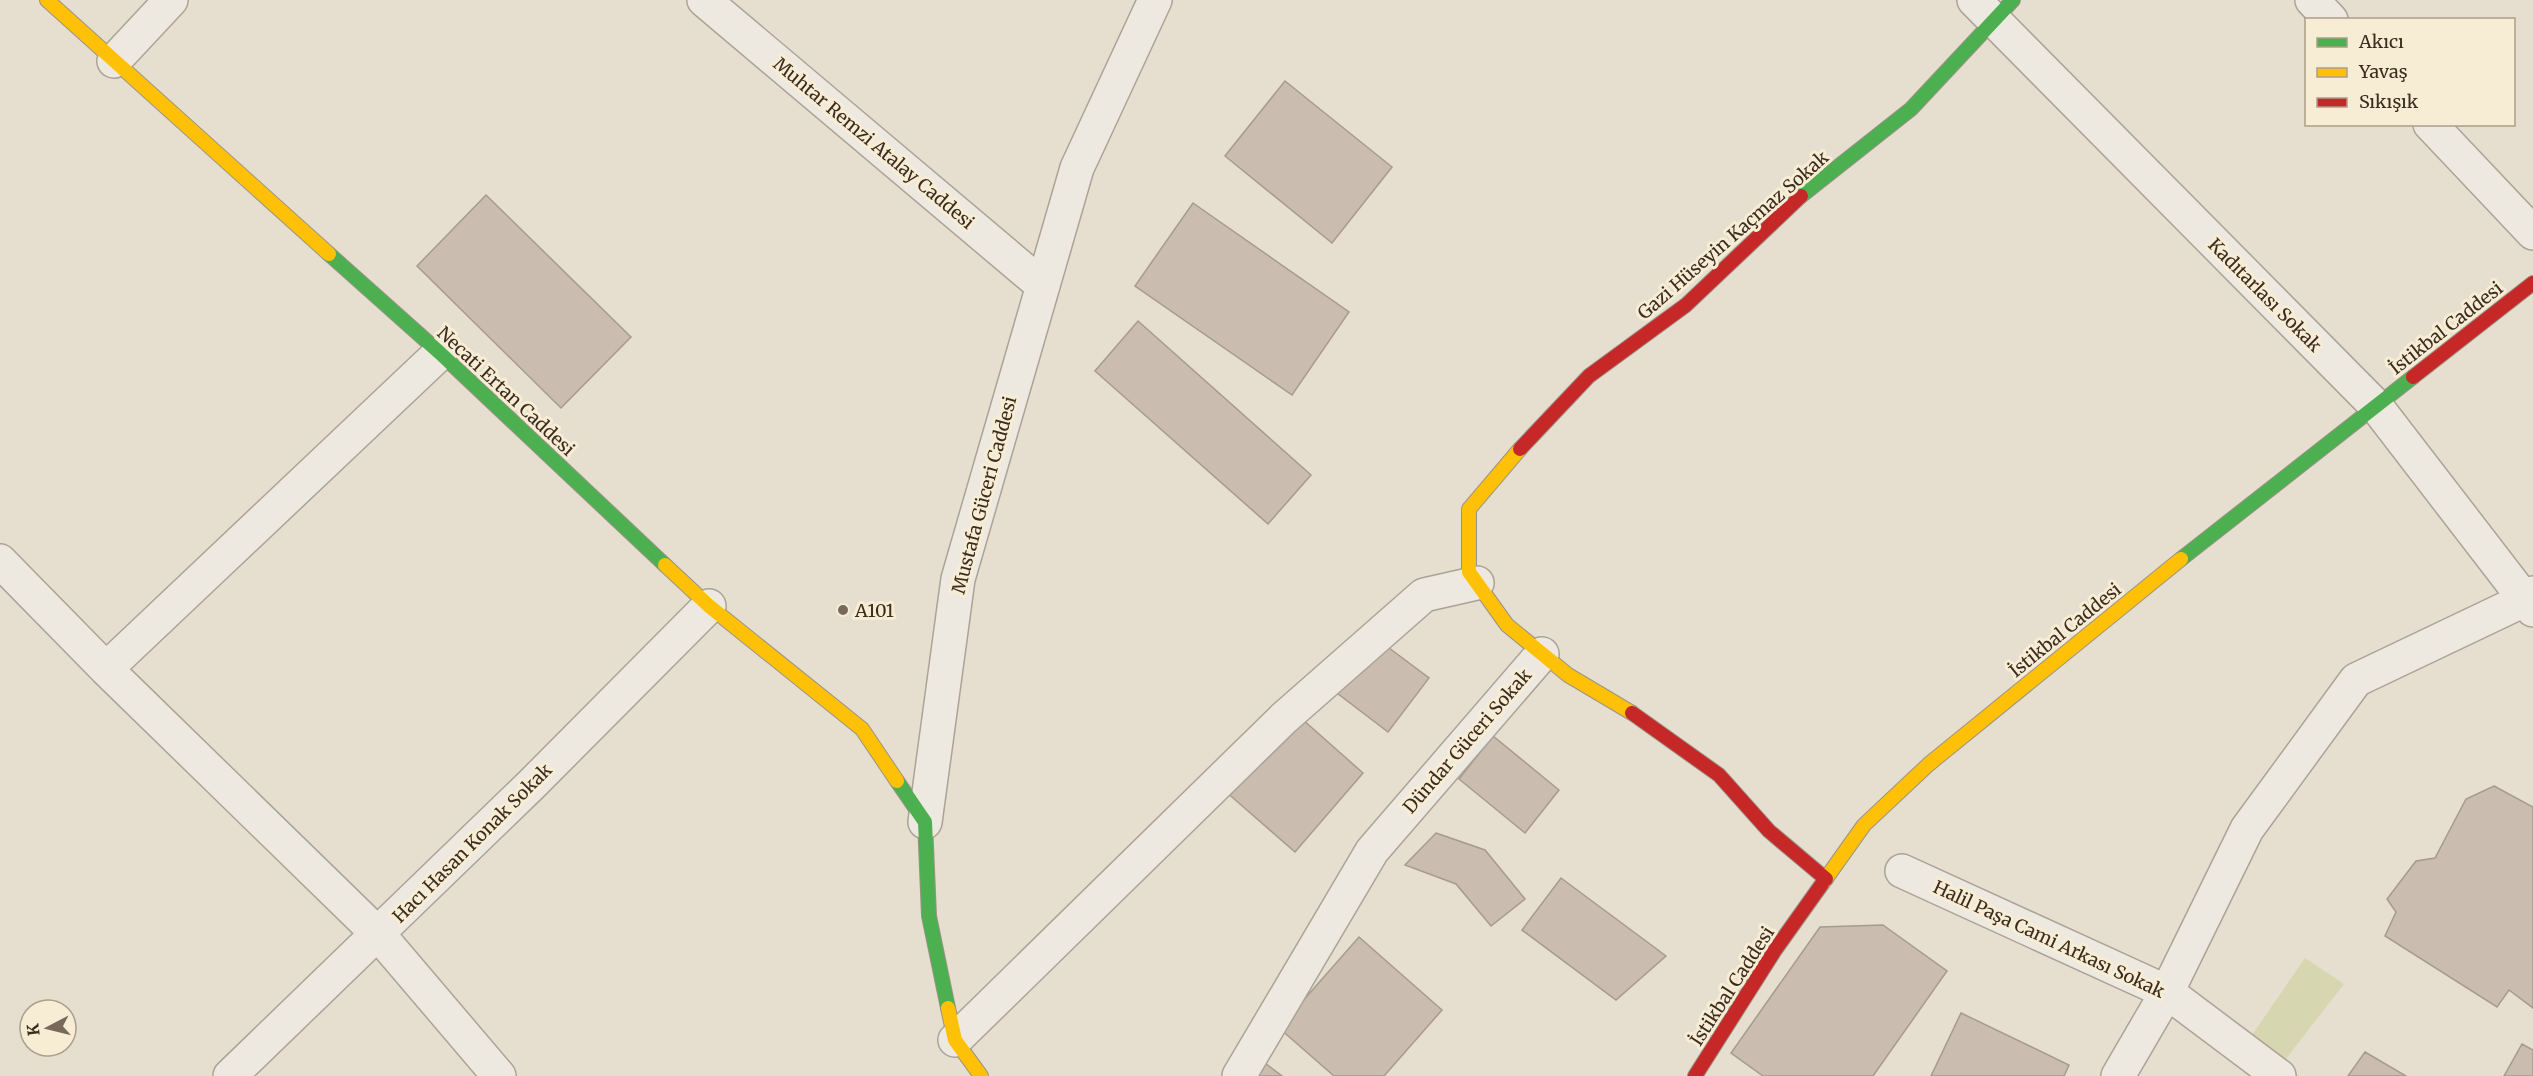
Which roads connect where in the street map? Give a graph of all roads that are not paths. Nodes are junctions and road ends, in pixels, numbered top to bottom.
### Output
1 (46, 0) edge
2 (171, 0) edge
3 (704, 0) edge
4 (1155, 0) edge
5 (2312, 0) edge
6 (1993, 7) edge
7 (2329, 18) edge
8 (114, 61) junction
9 (2432, 126) edge
10 (2533, 233) edge
11 (2533, 283) edge
12 (1043, 286) junction
13 (440, 353) junction
14 (2376, 406) junction
15 (0, 561) edge
16 (1477, 583) junction
17 (2530, 601) edge
18 (709, 606) junction
19 (1542, 654) junction
20 (106, 669) junction
21 (925, 822) junction
22 (1902, 871) dead end
23 (1826, 879) junction
24 (379, 934) junction
25 (2167, 992) junction
26 (955, 1040) junction
27 (230, 1076) edge
28 (500, 1076) edge
29 (981, 1076) edge
30 (1239, 1076) edge
31 (1695, 1076) edge
32 (2118, 1076) edge
33 (2279, 1076) edge

1 - 8 street, Necati Ertan Caddesi
2 - 8 street
3 - 12 street, Muhtar Remzi Atalay Caddesi
4 - 12 street, Mustafa Güceri Caddesi
5 - 7 street
6 - 14 street, Kadıtarlası Sokak
6 - 16 street, Gazi Hüseyin Kaçmaz Sokak
8 - 13 street, Necati Ertan Caddesi
9 - 10 street
11 - 14 street, İstikbal Caddesi
12 - 21 street, Mustafa Güceri Caddesi
13 - 18 street, Necati Ertan Caddesi
13 - 20 street
14 - 17 street, Kadıtarlası Sokak
14 - 23 street, İstikbal Caddesi
15 - 20 street
16 - 19 street, Gazi Hüseyin Kaçmaz Sokak
16 - 26 street
17 - 25 street
18 - 21 street, Necati Ertan Caddesi
18 - 24 street, Hacı Hasan Konak Sokak
19 - 23 street, Dündar Güceri Sokak
19 - 30 street, Dündar Güceri Sokak
20 - 24 street
21 - 26 street, Mustafa Güceri Caddesi
22 - 25 street, Halil Paşa Cami Arkası Sokak
23 - 31 street, İstikbal Caddesi
24 - 27 street, Hacı Hasan Konak Sokak
24 - 28 street
25 - 32 street
25 - 33 street, Halil Paşa Cami Arkası Sokak
26 - 29 street, Mustafa Güceri Caddesi

